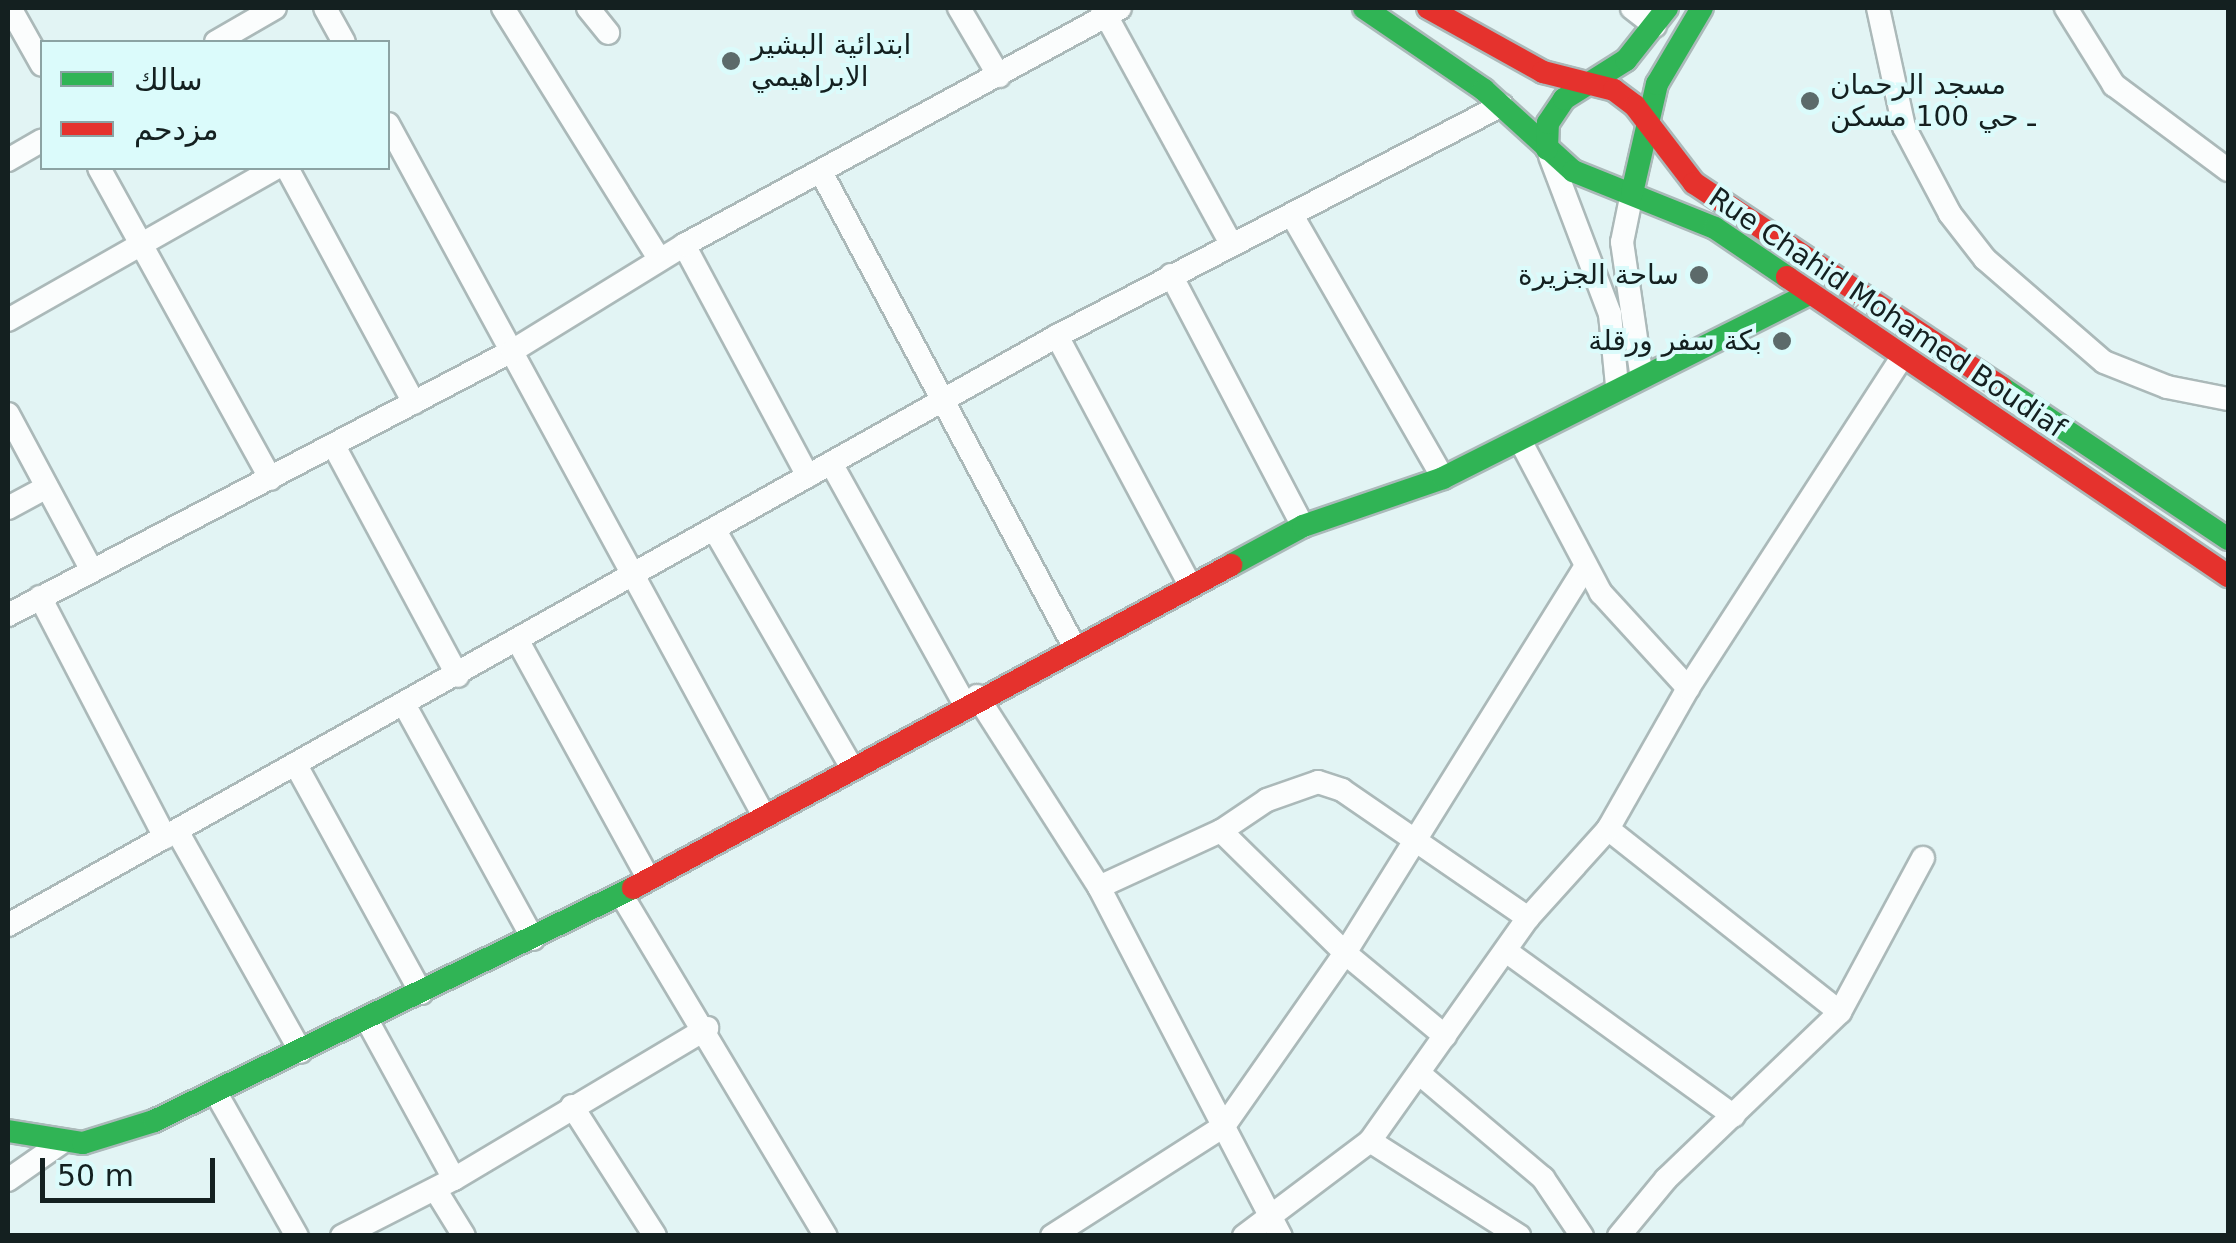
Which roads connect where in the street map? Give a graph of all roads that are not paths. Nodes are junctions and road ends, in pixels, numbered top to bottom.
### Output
1 (275, 8) edge
2 (325, 8) edge
3 (502, 8) edge
4 (588, 8) edge
5 (960, 8) edge
6 (1364, 8) edge
7 (1428, 8) edge
8 (1632, 8) edge
9 (1702, 8) edge
10 (1878, 8) edge
11 (2066, 8) edge
12 (1108, 11) edge
13 (18, 14) edge
14 (1661, 17) edge
15 (608, 33) dead end
16 (220, 40) edge
17 (343, 40) edge
18 (40, 60) edge
19 (999, 76) junction
20 (1590, 82) junction
21 (1502, 106) junction
22 (1650, 127) junction
23 (390, 128) edge
24 (40, 141) edge
25 (1547, 149) junction
26 (8, 160) edge
27 (100, 170) edge
28 (273, 170) edge
29 (287, 170) edge
30 (2228, 170) edge
31 (821, 172) junction
32 (1632, 193) junction
33 (1293, 218) junction
34 (684, 244) junction
35 (142, 245) junction
36 (1232, 245) junction
37 (660, 259) junction
38 (1171, 275) junction
39 (1810, 294) junction
40 (8, 320) edge
41 (1056, 336) junction
42 (512, 350) junction
43 (1901, 358) junction
44 (1641, 373) junction
45 (1617, 386) junction
46 (2228, 399) edge
47 (943, 403) junction
48 (414, 404) junction
49 (8, 414) edge
50 (1521, 442) junction
51 (334, 446) junction
52 (831, 463) junction
53 (808, 476) junction
54 (271, 478) junction
55 (1443, 478) junction
56 (47, 487) junction
57 (8, 508) edge
58 (1303, 526) junction
59 (714, 529) junction
60 (2228, 539) edge
61 (1584, 568) junction
62 (91, 569) junction
63 (2228, 576) edge
64 (630, 577) junction
65 (1190, 586) junction
66 (40, 597) junction
67 (8, 614) edge
68 (519, 644) junction
69 (1074, 646) junction
70 (458, 676) junction
71 (1688, 688) junction
72 (970, 700) junction
73 (404, 704) junction
74 (850, 766) junction
75 (297, 767) junction
76 (763, 814) junction
77 (1608, 829) junction
78 (1221, 831) junction
79 (171, 834) junction
80 (1412, 842) junction
81 (1923, 858) dead end
82 (648, 878) junction
83 (1100, 887) junction
84 (622, 894) junction
85 (1528, 918) junction
86 (8, 925) edge
87 (533, 939) junction
88 (1506, 951) junction
89 (1345, 953) junction
90 (421, 993) junction
91 (1840, 1012) junction
92 (367, 1020) junction
93 (707, 1028) junction
94 (1445, 1036) junction
95 (301, 1052) junction
96 (1420, 1076) junction
97 (216, 1092) junction
98 (572, 1106) junction
99 (1734, 1116) junction
100 (1224, 1126) junction
101 (8, 1130) edge
102 (1370, 1140) junction
103 (61, 1143) junction
104 (8, 1180) edge
105 (445, 1184) junction
106 (1276, 1227) edge
107 (1055, 1235) edge
108 (297, 1236) edge
109 (342, 1236) edge
110 (464, 1236) edge
111 (655, 1236) edge
112 (826, 1236) edge
113 (1244, 1236) edge
114 (1520, 1236) edge
115 (1582, 1236) edge
116 (1619, 1236) edge

1 - 16 street
2 - 17 street
3 - 37 street
4 - 15 street
5 - 19 street
6 - 21 street, Rue Chahid Mohamed Boudiaf
7 - 20 street, Rue Chahid Mohamed Boudiaf
8 - 14 street
9 - 22 street
10 - 46 street
11 - 30 street
12 - 19 street
12 - 36 street
13 - 18 street
14 - 20 street
19 - 31 street
20 - 22 street, Rue Chahid Mohamed Boudiaf
20 - 25 street
21 - 25 street, Rue Chahid Mohamed Boudiaf
21 - 33 street
22 - 32 street
22 - 60 street, Rue Chahid Mohamed Boudiaf
23 - 42 street
24 - 26 street
25 - 32 street, Rue Chahid Mohamed Boudiaf
25 - 45 street
27 - 35 street
28 - 35 street
29 - 48 street
31 - 34 street
31 - 47 street
32 - 39 street, Rue Chahid Mohamed Boudiaf
32 - 44 street
33 - 36 street
33 - 55 street
34 - 37 street
34 - 53 street
35 - 40 street
35 - 54 street
36 - 38 street
37 - 42 street
38 - 41 street
38 - 58 street
39 - 43 street, Rue Chahid Mohamed Boudiaf
39 - 44 street
41 - 47 street
41 - 65 street
42 - 48 street
42 - 64 street
43 - 63 street, Rue Chahid Mohamed Boudiaf
43 - 71 street
44 - 45 street
45 - 50 street
47 - 52 street
47 - 69 street
48 - 51 street
49 - 56 street
50 - 55 street
50 - 61 street
51 - 54 street
51 - 70 street
52 - 53 street
52 - 72 street
53 - 59 street
54 - 62 street
55 - 58 street
56 - 57 street
56 - 62 street
58 - 65 street
59 - 64 street
59 - 74 street
61 - 71 street
61 - 80 street
62 - 66 street
64 - 68 street
64 - 76 street
65 - 69 street
66 - 67 street
66 - 79 street
68 - 70 street
68 - 82 street
69 - 72 street
70 - 73 street
71 - 77 street
72 - 74 street
72 - 83 street
73 - 75 street
73 - 87 street
74 - 76 street
75 - 79 street
75 - 90 street
76 - 82 street
77 - 85 street
77 - 91 street
78 - 80 street
78 - 83 street
78 - 89 street
79 - 86 street
79 - 95 street
80 - 85 street
80 - 89 street
81 - 91 street
82 - 84 street
83 - 100 street
84 - 87 street
84 - 93 street
85 - 88 street
87 - 90 street
88 - 94 street
88 - 99 street
89 - 94 street
89 - 100 street
90 - 92 street
91 - 99 street
92 - 95 street
92 - 105 street
93 - 98 street
93 - 112 street
94 - 96 street
95 - 97 street
96 - 102 street
96 - 115 street
97 - 103 street
97 - 108 street
98 - 105 street
98 - 111 street
99 - 116 street
100 - 106 street
100 - 107 street
101 - 103 street
102 - 106 street
102 - 114 street
103 - 104 street
105 - 109 street
105 - 110 street
106 - 113 street

